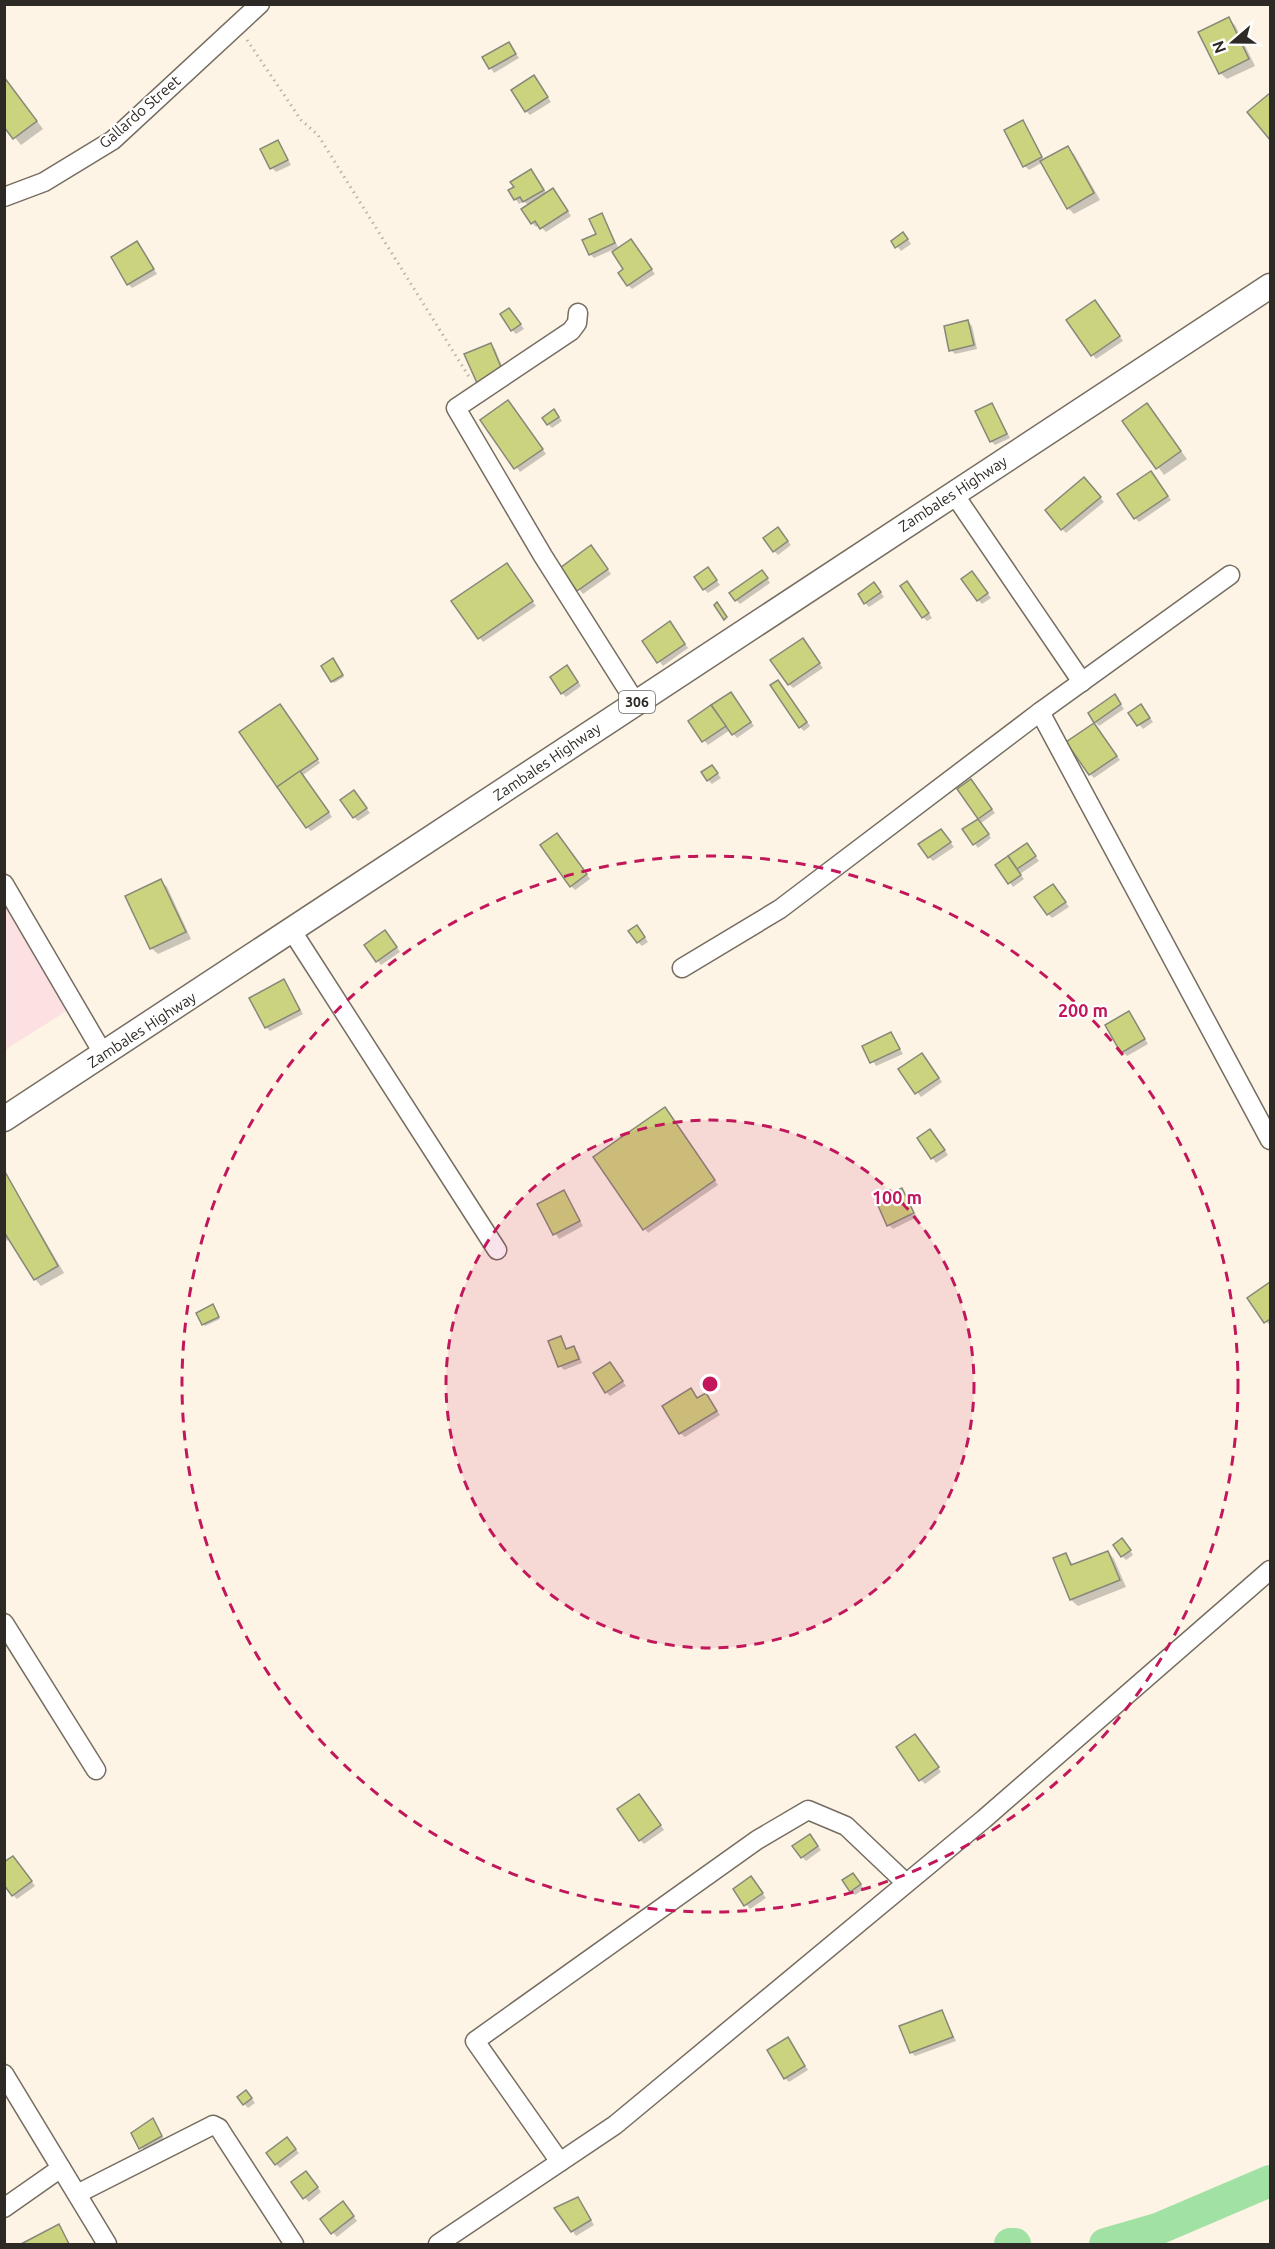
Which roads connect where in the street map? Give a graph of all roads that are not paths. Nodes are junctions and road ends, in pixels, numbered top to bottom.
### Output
1 (260, 4) edge
2 (4, 197) edge
3 (1270, 286) edge
4 (578, 313) dead end
5 (954, 494) junction
6 (1230, 575) dead end
7 (1082, 682) junction
8 (636, 703) junction
9 (1040, 712) junction
10 (4, 884) edge
11 (292, 931) junction
12 (682, 968) dead end
13 (104, 1055) junction
14 (4, 1119) edge
15 (1270, 1140) edge
16 (497, 1250) dead end
17 (1270, 1570) edge
18 (4, 1623) edge
19 (96, 1770) dead end
20 (906, 1883) junction
21 (4, 2074) edge
22 (560, 2162) junction
23 (62, 2168) junction
24 (77, 2194) junction
25 (4, 2208) edge
26 (106, 2244) edge
27 (294, 2244) edge
28 (438, 2244) edge

1 - 2 street, Gallardo Street
3 - 5 main road, Zambales Highway / 306
4 - 8 street
5 - 7 street
5 - 8 main road, Zambales Highway / 306
6 - 7 street
7 - 9 street
8 - 11 main road, Zambales Highway / 306
9 - 12 street
9 - 15 street
10 - 13 street
11 - 13 main road, Zambales Highway / 306
11 - 16 street
13 - 14 main road, Zambales Highway / 306
17 - 20 street
18 - 19 street
20 - 22 street
20 - 22 street
21 - 23 street
22 - 28 street
23 - 24 street
23 - 25 street
24 - 26 street
24 - 27 street

